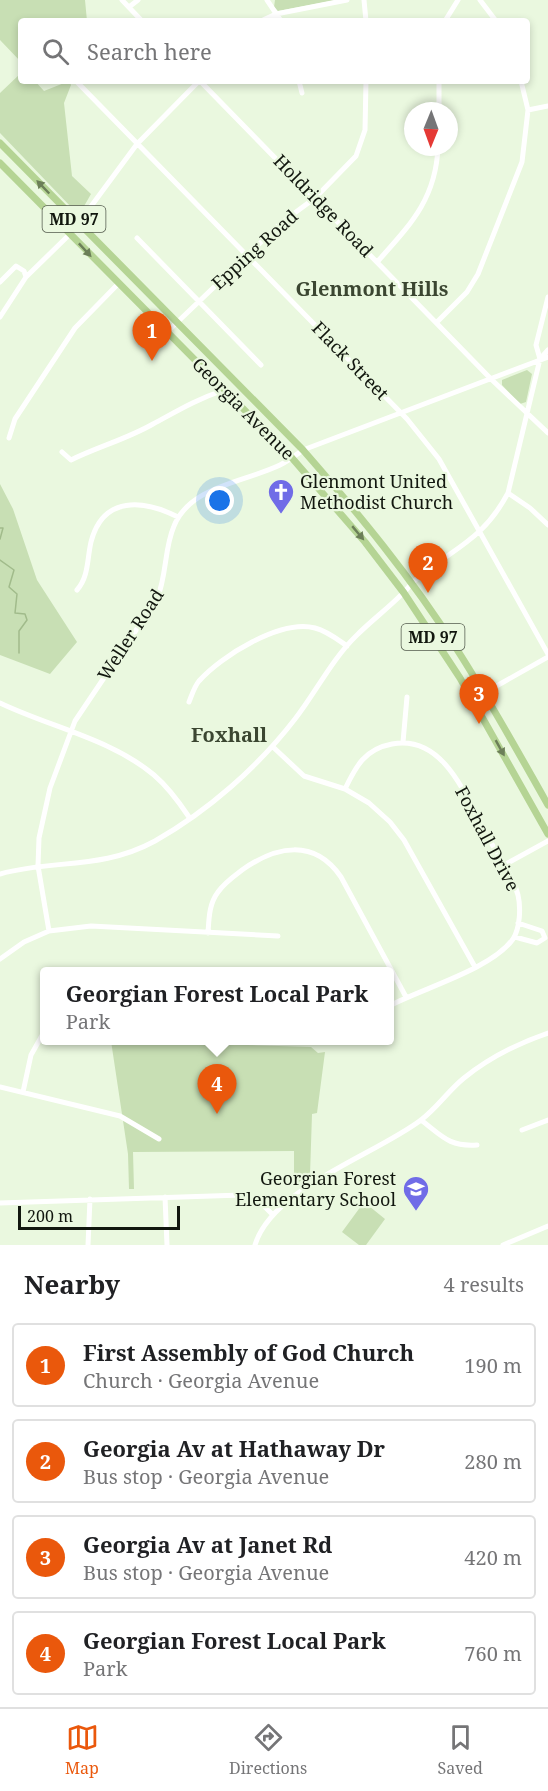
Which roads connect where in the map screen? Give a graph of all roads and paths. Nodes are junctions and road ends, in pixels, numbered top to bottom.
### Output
1 (122, 0) edge
2 (138, 0) edge
3 (267, 0) edge
4 (347, 0) edge
5 (364, 0) edge
6 (458, 0) edge
7 (480, 0) edge
8 (129, 8) junction
9 (276, 14) junction
10 (139, 18) edge
11 (267, 18) edge
12 (279, 18) edge
13 (366, 18) edge
14 (447, 18) edge
15 (494, 18) edge
16 (79, 84) edge
17 (196, 84) edge
18 (202, 84) edge
19 (300, 84) edge
20 (366, 84) edge
21 (439, 84) edge
22 (522, 84) edge
23 (302, 93) dead end
24 (439, 102) edge
25 (548, 106) edge
26 (528, 110) junction
27 (0, 143) edge
28 (137, 144) junction
29 (436, 156) edge
30 (0, 163) edge
31 (315, 198) junction
32 (78, 224) junction
33 (70, 234) junction
34 (137, 238) dead end
35 (246, 255) junction
36 (378, 261) junction
37 (26, 277) junction
38 (0, 282) edge
39 (118, 284) junction
40 (548, 297) edge
41 (200, 301) junction
42 (0, 317) edge
43 (437, 322) junction
44 (177, 323) junction
45 (166, 333) junction
46 (548, 350) edge
47 (548, 357) edge
48 (540, 359) junction
49 (261, 365) dead end
50 (491, 379) junction
51 (224, 390) junction
52 (401, 413) junction
53 (527, 415) junction
54 (548, 433) edge
55 (9, 438) dead end
56 (303, 450) junction
57 (62, 452) dead end
58 (292, 458) junction
59 (508, 493) junction
60 (178, 517) junction
61 (548, 525) edge
62 (481, 533) junction
63 (411, 583) junction
64 (77, 590) dead end
65 (404, 593) junction
66 (347, 646) junction
67 (548, 656) edge
68 (484, 693) junction
69 (407, 697) dead end
70 (189, 702) dead end
71 (0, 703) edge
72 (71, 733) junction
73 (403, 742) junction
74 (273, 747) junction
75 (345, 789) junction
76 (548, 805) edge
77 (189, 817) junction
78 (548, 834) edge
79 (548, 841) edge
80 (504, 865) junction
81 (38, 866) junction
82 (0, 874) edge
83 (518, 923) junction
84 (49, 931) junction
85 (208, 933) junction
86 (278, 936) dead end
87 (514, 937) junction
88 (0, 959) edge
89 (390, 967) edge
90 (475, 967) junction
91 (394, 975) edge
92 (406, 997) junction
93 (394, 1004) edge
94 (548, 1033) edge
95 (40, 1041) edge
96 (0, 1087) edge
97 (23, 1092) junction
98 (421, 1120) junction
99 (548, 1120) edge
100 (522, 1130) dead end
101 (159, 1138) dead end
102 (477, 1145) dead end
103 (165, 1197) junction
104 (90, 1199) junction
105 (0, 1203) edge
106 (272, 1214) junction
107 (548, 1226) edge
108 (88, 1245) edge
109 (167, 1245) edge
110 (255, 1245) edge
111 (503, 1245) edge

1 - 8 street
2 - 8 street
3 - 9 street
4 - 9 street
5 - 13 street
6 - 14 street
7 - 15 street
8 - 10 street
9 - 11 street
9 - 12 street
16 - 28 street, Flack Street
17 - 28 street
18 - 31 street, Holdridge Road
19 - 23 street
20 - 31 street, Epping Road
21 - 24 street
22 - 26 street
25 - 26 street
26 - 43 street
32 -> 27 main road, Georgia Avenue / MD 97
28 - 32 street
28 - 35 street, Flack Street
29 - 36 street
30 - 33 main road, Georgia Avenue / MD 97
31 - 35 street, Epping Road
31 - 36 street, Holdridge Road
32 - 44 main road, Georgia Avenue / MD 97
33 - 37 street
33 -> 39 main road, Georgia Avenue / MD 97
34 - 41 street
35 - 41 street, Epping Road
35 - 52 street, Flack Street
36 - 43 street, Holdridge Road
37 - 38 street
37 - 42 street
39 - 45 main road, Georgia Avenue / MD 97
39 - 55 street
40 - 48 street
41 - 44 street, Epping Road
41 - 49 street
43 - 50 street, Holdridge Road
44 - 45 street, Epping Road
44 - 56 main road, Georgia Avenue / MD 97
45 - 51 main road, Georgia Avenue / MD 97
46 - 48 street
47 - 48 street
48 - 50 street
48 - 53 street
50 - 52 street
50 - 53 street, Holdridge Road
51 - 57 street
51 - 58 main road, Georgia Avenue / MD 97
52 - 56 street
52 - 62 street, Flack Street
53 - 54 street, Holdridge Road
53 - 59 street
56 - 58 street
56 - 63 main road, Georgia Avenue / MD 97
58 - 60 street
58 -> 65 main road, Georgia Avenue / MD 97
59 - 61 street
59 - 62 street
60 - 64 street
60 - 72 street, Weller Road
62 - 63 street
62 - 67 street, Flack Street
63 - 65 street
63 - 68 main road, Georgia Avenue / MD 97
65 - 66 street
65 -> 78 main road, Georgia Avenue / MD 97
66 - 70 street
66 - 74 street
67 - 68 street
68 - 76 main road, Georgia Avenue / MD 97
69 - 73 street
71 - 72 street
72 - 77 street
72 - 81 street, Weller Road
73 - 75 street
73 - 80 street, Foxhall Drive
74 - 75 street
74 - 77 street
75 - 90 street
77 - 81 street
79 - 80 street
80 - 83 street, Foxhall Drive
81 - 82 street
81 - 84 street, Weller Road
83 - 87 street, Foxhall Drive
83 - 87 street
84 - 85 street
84 - 88 street
85 - 86 street
85 - 89 street
87 - 90 street, Foxhall Drive
90 - 92 street, Foxhall Drive
91 - 92 street
92 - 93 street, Foxhall Drive
94 - 98 street
95 - 97 street
96 - 97 street
97 - 101 street
98 - 102 street
98 - 106 street
99 - 100 street
103 - 104 street
103 - 106 street
103 - 109 street
104 - 105 street
104 - 108 street
106 - 110 street
107 - 111 street

